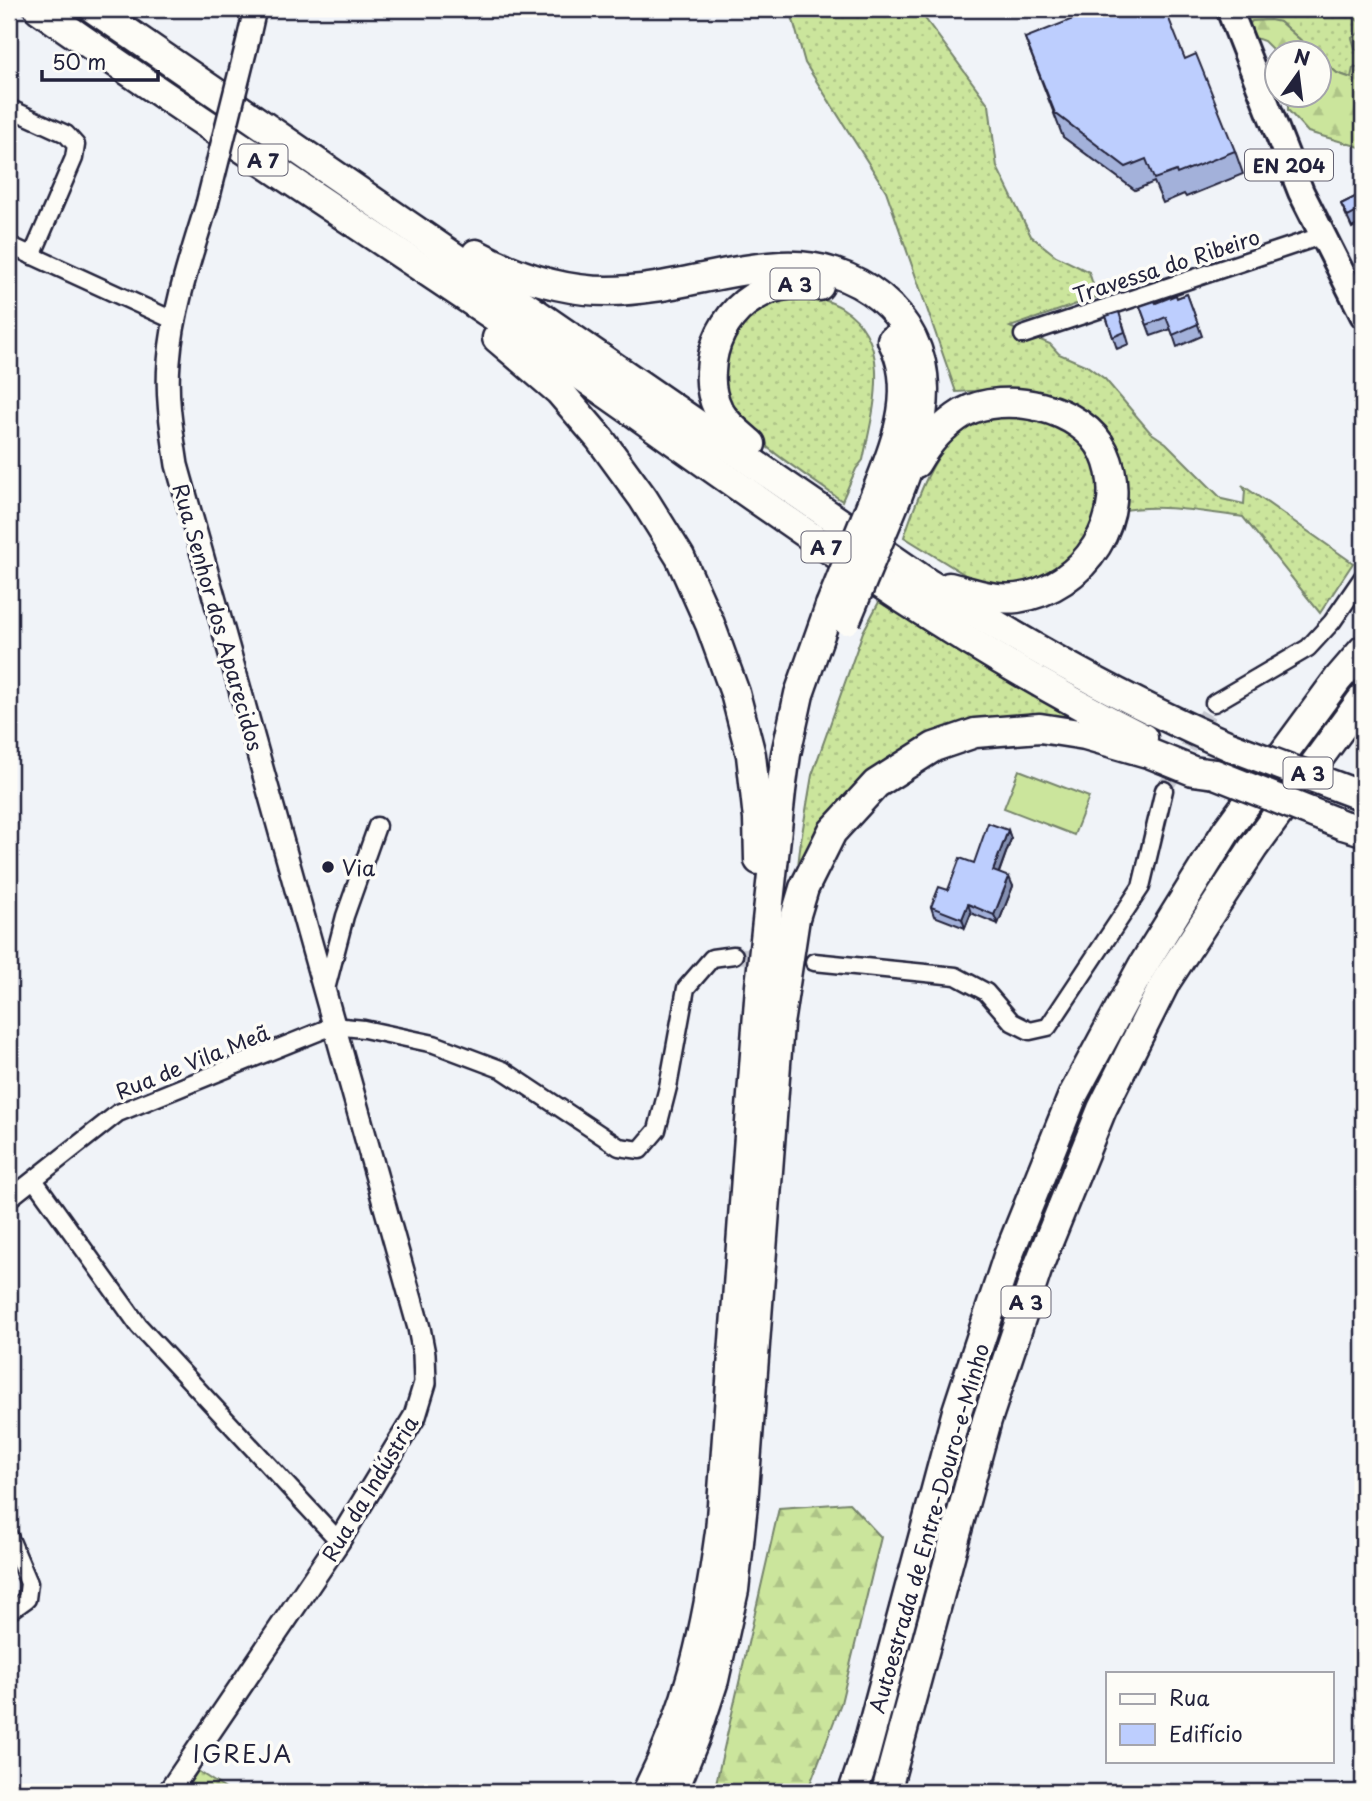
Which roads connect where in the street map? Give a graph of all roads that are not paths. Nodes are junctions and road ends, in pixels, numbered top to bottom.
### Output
1 (39, 9) edge
2 (94, 9) edge
3 (255, 9) edge
4 (1229, 9) edge
5 (9, 107) edge
6 (405, 222) junction
7 (1321, 236) junction
8 (9, 245) edge
9 (32, 256) junction
10 (456, 290) junction
11 (1363, 315) edge
12 (175, 321) junction
13 (1023, 335) dead end
14 (775, 479) junction
15 (888, 490) junction
16 (1363, 577) edge
17 (929, 584) junction
18 (838, 613) junction
19 (1363, 650) edge
20 (1363, 698) edge
21 (1214, 703) tunnel mouth
22 (1215, 774) junction
23 (1164, 790) tunnel mouth
24 (1363, 796) edge
25 (377, 826) dead end
26 (1353, 828) edge
27 (734, 955) tunnel mouth
28 (814, 962) tunnel mouth
29 (760, 986) junction
30 (324, 995) junction
31 (779, 1024) junction
32 (333, 1026) junction
33 (34, 1180) junction
34 (9, 1199) edge
35 (9, 1535) edge
36 (339, 1541) junction
37 (9, 1612) edge
38 (169, 1792) edge
39 (647, 1792) edge
40 (672, 1792) edge
41 (853, 1792) edge
42 (886, 1792) edge

1 - 10 highway, A 7
2 - 6 highway, A 7
3 - 12 street, Rua Senhor dos Aparecidos, bridge
4 - 7 main road, EN 204
5 - 9 street
6 - 14 highway, A 7
6 - 15 highway, A 7
7 - 11 main road, EN 204
7 - 13 street, Travessa do Ribeiro
8 - 9 street
9 - 12 street
10 - 22 highway, A 7
10 - 29 highway
12 - 30 street, Rua Senhor dos Aparecidos
14 - 15 highway, A 3
14 - 17 highway, A 7
15 - 17 highway
15 - 18 highway, bridge
16 - 21 street
17 - 24 highway, A 7, bridge
18 - 29 highway
18 - 31 highway
19 - 41 highway, Autoestrada de Entre-Douro-e-Minho / A 3
20 - 42 highway, Autoestrada de Entre-Douro-e-Minho / A 3
22 - 26 highway, A 7, bridge
22 - 31 highway
23 - 28 street
25 - 30 street
27 - 32 street
29 - 39 highway
30 - 32 street, Rua Senhor dos Aparecidos
31 - 40 highway
32 - 33 street, Rua de Vila Meã
32 - 36 street, Rua da Indústria
33 - 34 street, Rua de Vila Meã
33 - 36 street
35 - 37 street
36 - 38 street, Rua da Indústria

